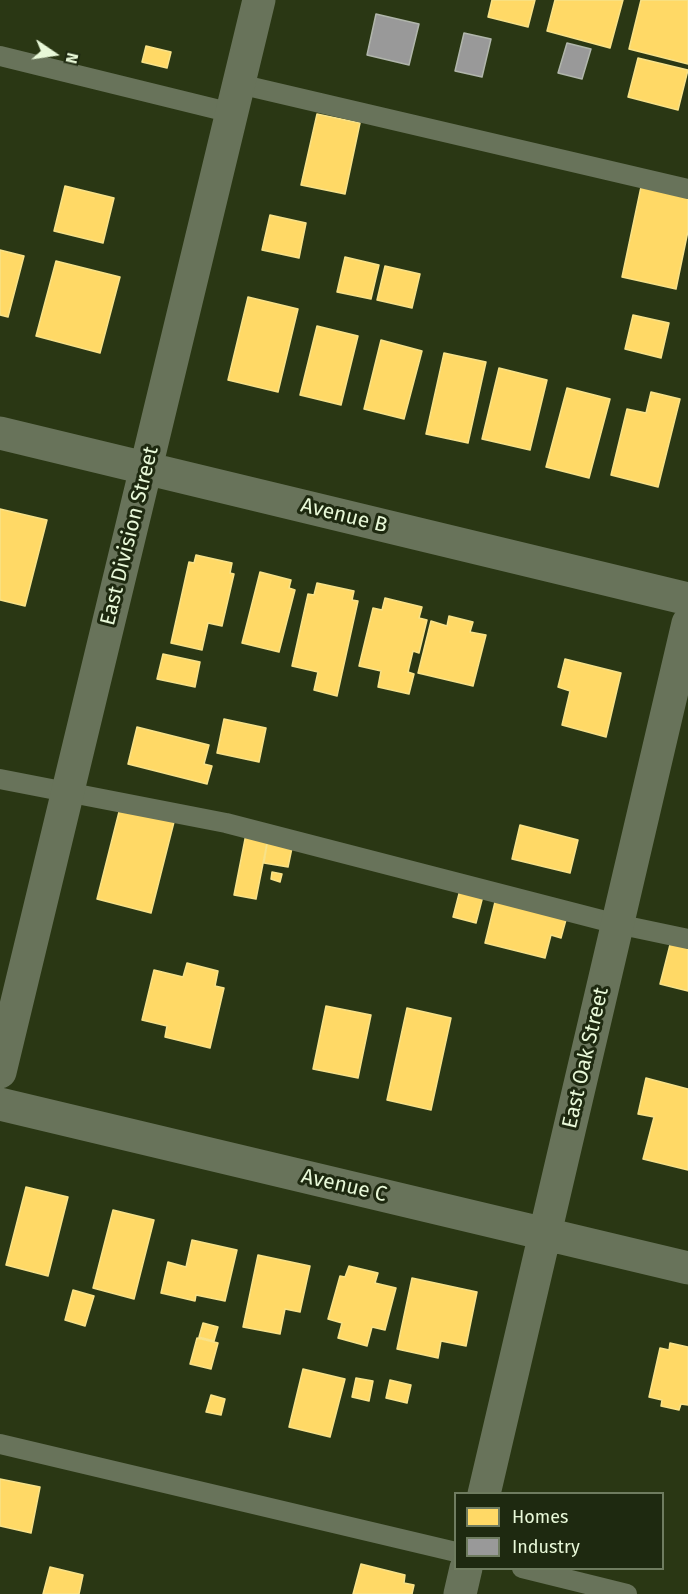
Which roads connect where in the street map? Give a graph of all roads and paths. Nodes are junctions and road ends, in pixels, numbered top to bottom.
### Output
1 (259, 0) edge
2 (0, 56) edge
3 (235, 98) junction
4 (688, 189) edge
5 (0, 433) edge
6 (146, 468) junction
7 (688, 599) edge
8 (688, 623) edge
9 (0, 779) edge
10 (68, 792) junction
11 (617, 924) junction
12 (688, 939) edge
13 (0, 1072) edge
14 (0, 1104) edge
15 (544, 1234) junction
16 (688, 1268) edge
17 (0, 1444) edge
18 (484, 1492) edge
19 (454, 1552) edge
20 (466, 1570) edge
21 (526, 1570) edge
22 (460, 1594) edge
23 (627, 1594) edge

1 - 3 street, East Division Street
2 - 3 lane
3 - 4 lane
3 - 6 street, East Division Street
5 - 6 street, Avenue B
6 - 7 street, Avenue B
6 - 10 street, East Division Street
8 - 11 street, East Oak Street
9 - 10 lane
10 - 11 lane
10 - 13 street, East Division Street
11 - 12 lane
11 - 15 street, East Oak Street
14 - 15 street, Avenue C
15 - 16 street, Avenue C
15 - 18 street, East Oak Street
17 - 19 lane
20 - 22 street
21 - 23 lane

